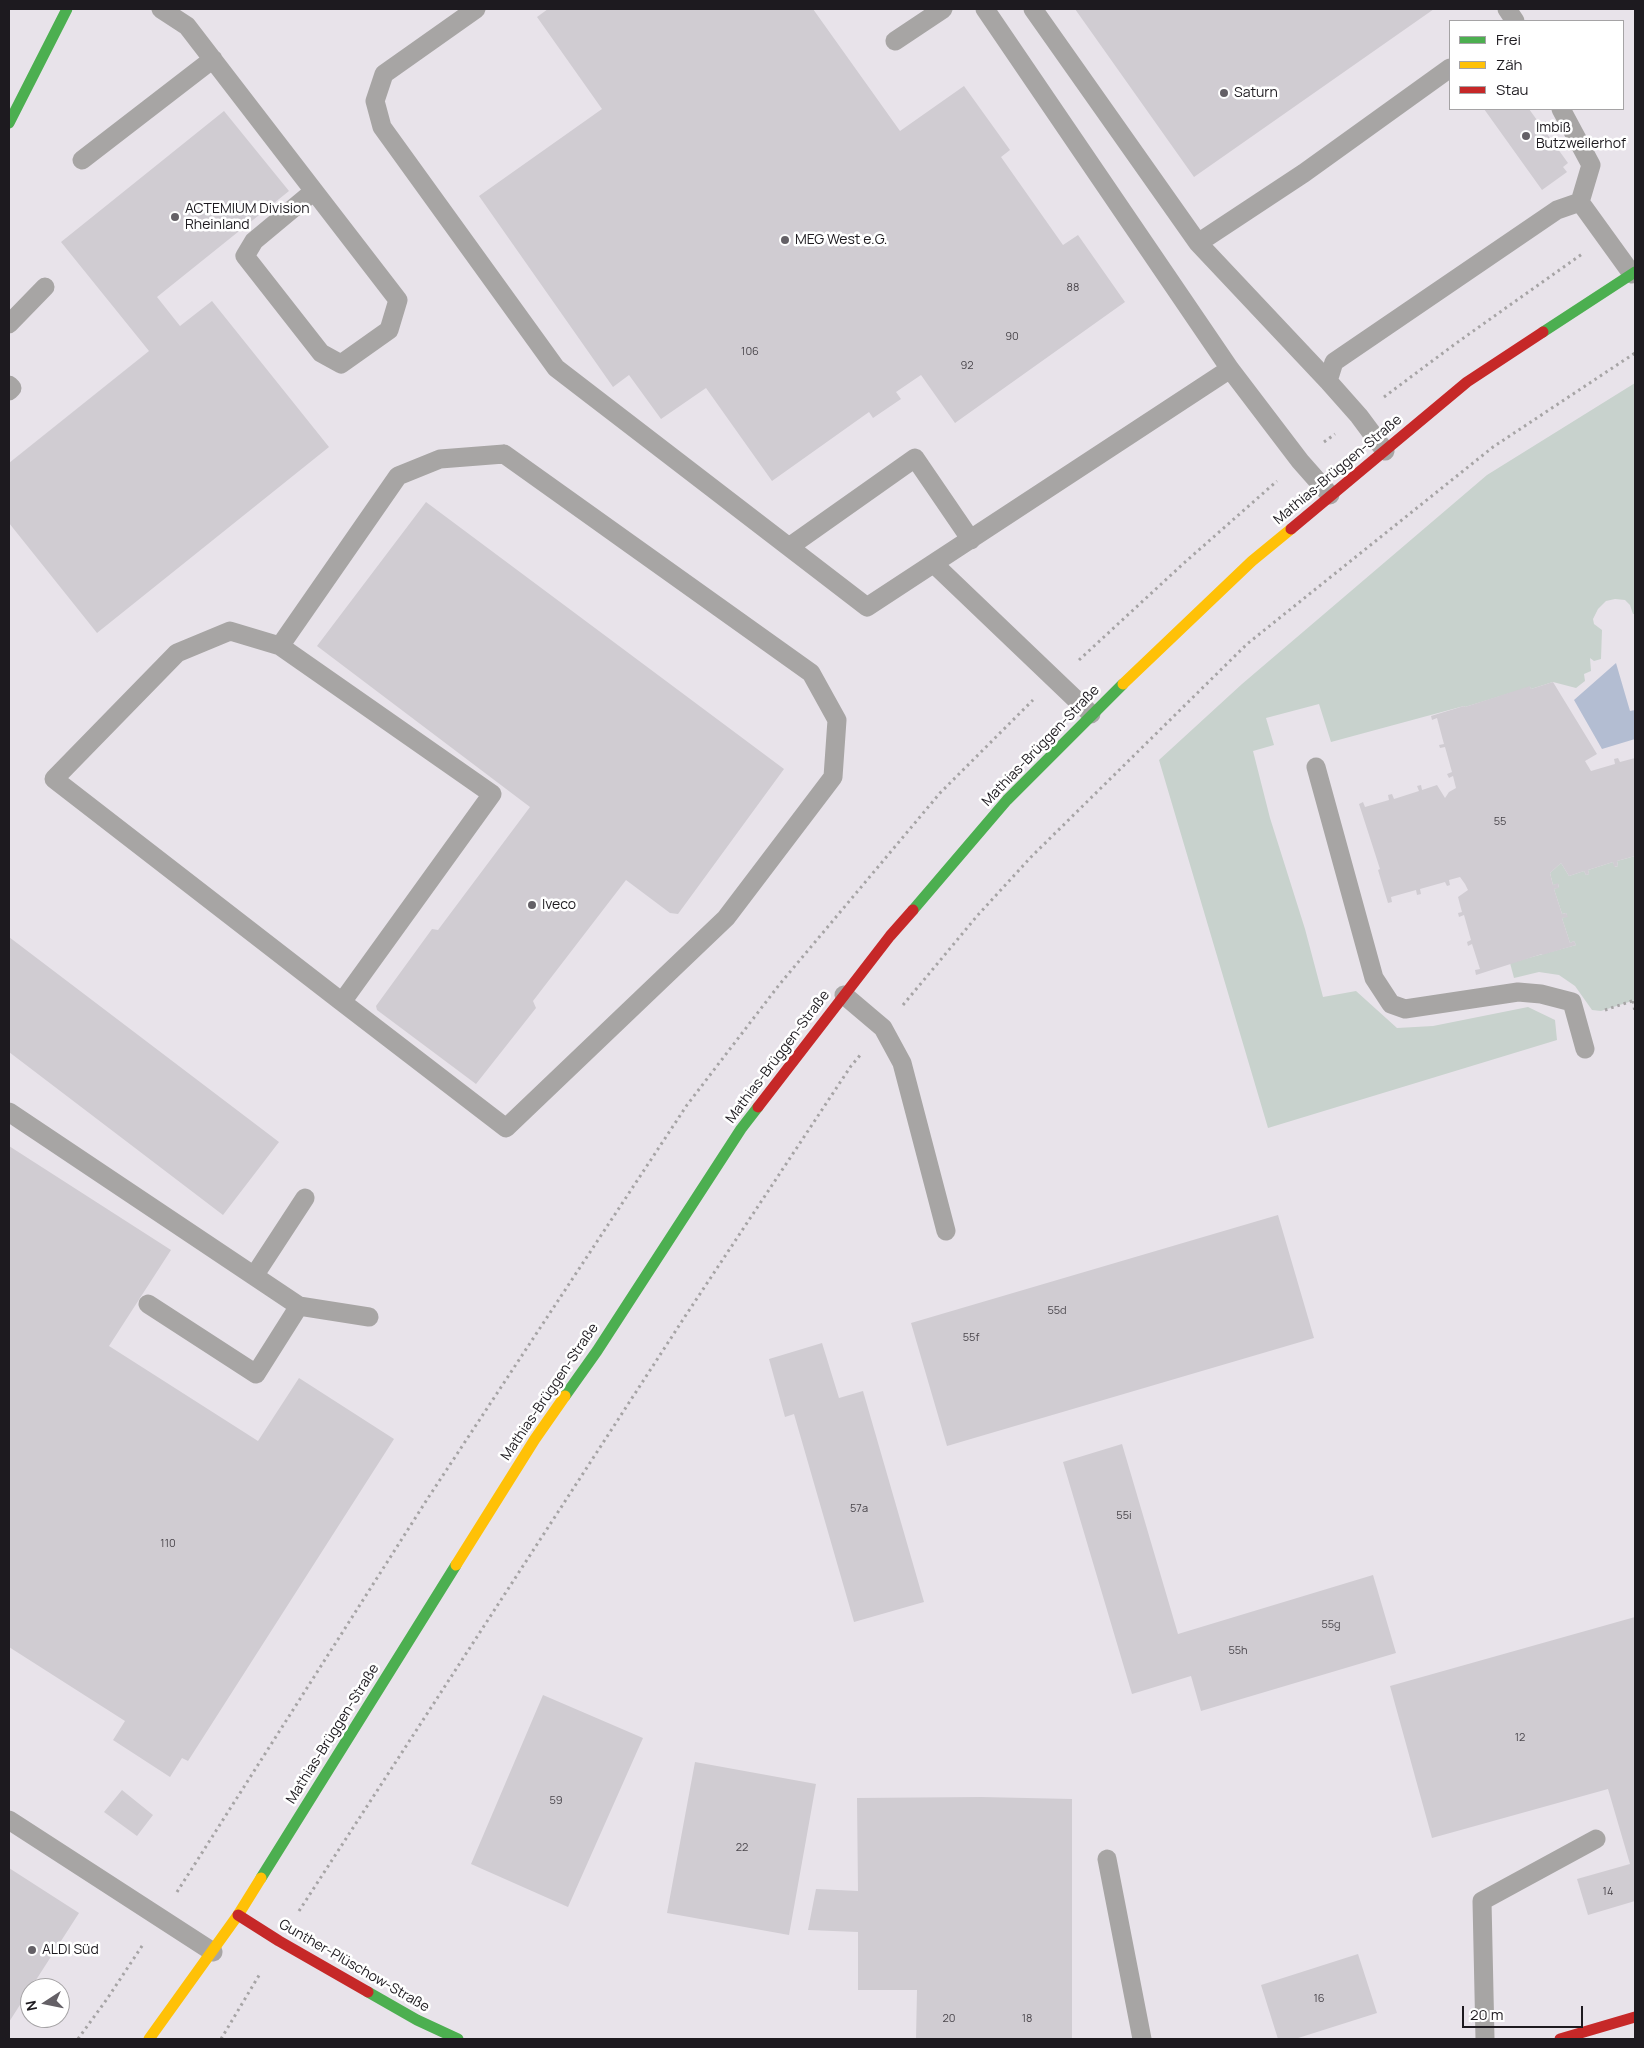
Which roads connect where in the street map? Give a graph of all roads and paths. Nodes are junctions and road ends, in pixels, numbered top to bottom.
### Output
1 (68, 9) edge
2 (161, 9) edge
3 (476, 9) edge
4 (943, 9) edge
5 (985, 9) edge
6 (1033, 9) edge
7 (1507, 9) edge
8 (1514, 20) edge
9 (895, 41) dead end
10 (212, 59) junction
11 (1449, 69) edge
12 (1562, 110) edge
13 (9, 123) edge
14 (82, 160) dead end
15 (314, 191) junction
16 (1580, 202) junction
17 (1198, 243) junction
18 (1634, 273) edge
19 (44, 287) dead end
20 (9, 324) edge
21 (1230, 369) junction
22 (1328, 381) junction
23 (9, 385) edge
24 (9, 391) edge
25 (1385, 451) junction
26 (1330, 495) junction
27 (971, 540) junction
28 (789, 547) junction
29 (934, 564) junction
30 (280, 646) junction
31 (1091, 714) junction
32 (1316, 766) dead end
33 (844, 995) junction
34 (1633, 1001) dead end
35 (342, 1002) junction
36 (1635, 1012) edge
37 (1585, 1049) dead end
38 (9, 1112) edge
39 (305, 1198) dead end
40 (946, 1231) dead end
41 (254, 1276) junction
42 (148, 1304) dead end
43 (299, 1306) junction
44 (369, 1317) dead end
45 (486, 1409) dead end
46 (9, 1820) edge
47 (1596, 1839) dead end
48 (1107, 1859) dead end
49 (238, 1915) junction
50 (161, 1917) junction
51 (279, 1942) junction
52 (213, 1952) junction
53 (1635, 2017) edge
54 (78, 2039) edge
55 (149, 2039) edge
56 (221, 2039) edge
57 (458, 2039) edge
58 (1142, 2039) edge
59 (1485, 2039) edge
60 (1560, 2039) edge

1 - 13 street
2 - 10 lane
3 - 28 lane
4 - 9 lane
5 - 21 lane
6 - 17 lane
7 - 8 lane
10 - 14 lane
10 - 15 lane
11 - 17 lane
12 - 16 lane
15 - 15 lane
16 - 18 lane
16 - 22 lane
17 - 22 lane
18 - 25 street, Mathias-Brüggen-Straße
19 - 20 lane
21 - 26 lane
21 - 27 lane
22 - 25 lane
23 - 24 lane
25 - 26 street, Mathias-Brüggen-Straße
26 - 31 street, Mathias-Brüggen-Straße
27 - 28 lane
27 - 29 lane
28 - 29 lane
29 - 31 lane
30 - 35 lane
30 - 35 lane
30 - 35 lane
31 - 33 street, Mathias-Brüggen-Straße
32 - 37 lane
33 - 40 lane
33 - 49 street, Mathias-Brüggen-Straße
34 - 36 path
38 - 41 lane
39 - 41 lane
41 - 43 lane
42 - 43 lane
43 - 44 lane
45 - 50 path
46 - 50 lane
47 - 59 lane
48 - 58 lane
49 - 51 street, Gunther-Plüschow-Straße
49 - 52 street, Mathias-Brüggen-Straße
50 - 52 lane
50 - 54 path
51 - 56 path
51 - 57 street, Gunther-Plüschow-Straße
52 - 55 street, Mathias-Brüggen-Straße
53 - 60 street

